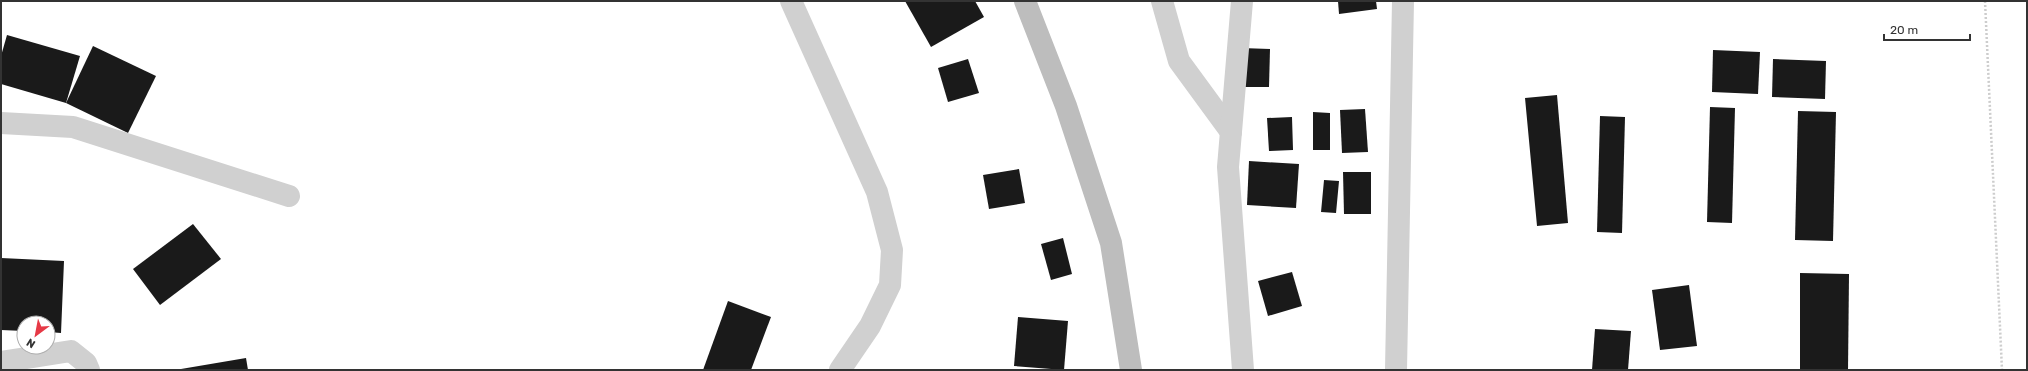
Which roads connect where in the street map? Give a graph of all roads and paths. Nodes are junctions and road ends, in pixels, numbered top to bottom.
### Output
1 (791, 1) edge
2 (1025, 1) edge
3 (1162, 1) edge
4 (1242, 1) edge
5 (1403, 1) edge
6 (1985, 1) edge
7 (1, 123) edge
8 (1231, 132) junction
9 (289, 196) dead end
10 (1, 362) edge
11 (89, 370) edge
12 (840, 370) edge
13 (1131, 370) edge
14 (1243, 370) edge
15 (1396, 370) edge
16 (2002, 370) edge

1 - 12 street
2 - 13 main road
3 - 8 street
4 - 8 street
5 - 15 street
6 - 16 path
7 - 9 street
8 - 14 street
10 - 11 street

